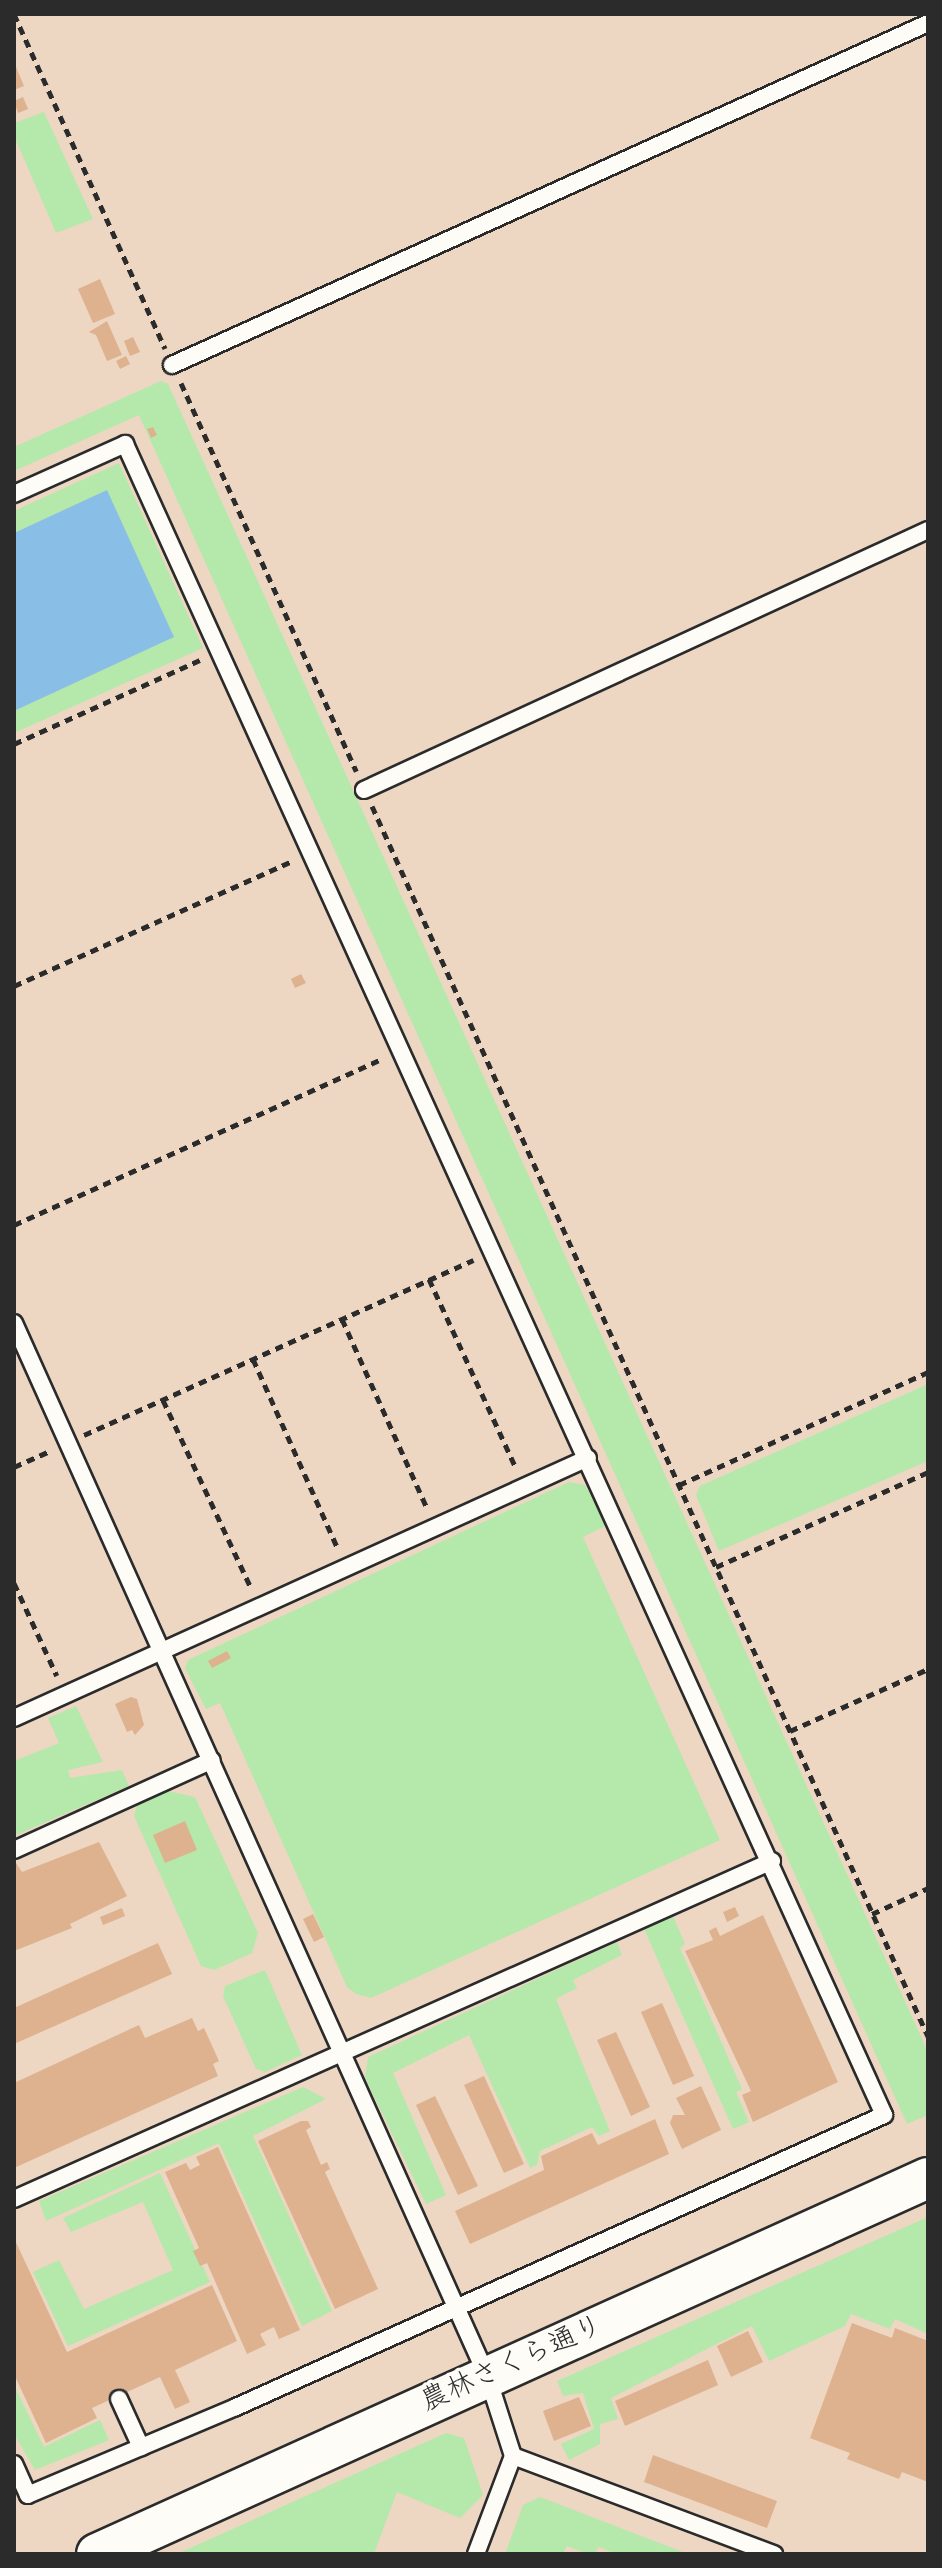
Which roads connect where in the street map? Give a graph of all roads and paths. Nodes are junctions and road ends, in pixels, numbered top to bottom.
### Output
1 (14, 14) edge
2 (928, 23) edge
3 (172, 365) junction
4 (14, 494) edge
5 (928, 530) edge
6 (219, 651) junction
7 (14, 744) edge
8 (364, 790) junction
9 (311, 852) junction
10 (14, 986) edge
11 (401, 1050) junction
12 (14, 1225) edge
13 (492, 1251) junction
14 (429, 1279) junction
15 (342, 1319) junction
16 (14, 1323) edge
17 (253, 1359) junction
18 (928, 1372) edge
19 (163, 1400) junction
20 (68, 1442) junction
21 (588, 1458) junction
22 (14, 1467) edge
23 (928, 1472) edge
24 (679, 1485) junction
25 (525, 1487) junction
26 (436, 1527) junction
27 (716, 1567) junction
28 (347, 1568) junction
29 (14, 1583) edge
30 (260, 1607) junction
31 (162, 1652) junction
32 (928, 1669) edge
33 (66, 1695) junction
34 (14, 1718) edge
35 (790, 1731) junction
36 (212, 1760) junction
37 (14, 1850) edge
38 (772, 1861) junction
39 (928, 1888) edge
40 (872, 1914) junction
41 (928, 2036) edge
42 (343, 2050) junction
43 (928, 2178) edge
44 (14, 2199) edge
45 (455, 2305) junction
46 (488, 2378) junction
47 (119, 2399) dead end
48 (141, 2447) junction
49 (513, 2456) junction
50 (14, 2464) edge
51 (97, 2554) edge
52 (476, 2554) edge
53 (774, 2554) edge

1 - 3 path
2 - 3 lane
3 - 8 path
4 - 6 lane
5 - 8 lane
6 - 7 path
6 - 9 lane
8 - 24 path
9 - 10 path
9 - 11 lane
11 - 12 path
11 - 13 lane
13 - 14 path
13 - 21 lane
14 - 15 path
14 - 25 path
15 - 17 path
15 - 26 path
16 - 20 lane
17 - 19 path
17 - 28 path
18 - 24 path
19 - 20 path
19 - 30 path
20 - 22 path
20 - 31 lane
21 - 25 lane
21 - 38 lane
23 - 27 path
24 - 27 path
25 - 26 lane
26 - 28 lane
27 - 35 path
28 - 30 lane
29 - 33 path
30 - 31 lane
31 - 33 lane
31 - 36 lane
32 - 35 path
33 - 34 lane
35 - 40 path
36 - 37 lane
36 - 42 lane
38 - 42 lane
38 - 45 lane
39 - 40 path
40 - 41 path
42 - 44 lane
42 - 45 lane
43 - 46 street, 農林さくら通り
45 - 46 lane
45 - 48 lane
46 - 49 lane
46 - 51 street, 農林さくら通り
47 - 48 lane
48 - 50 lane
49 - 52 lane
49 - 53 lane

